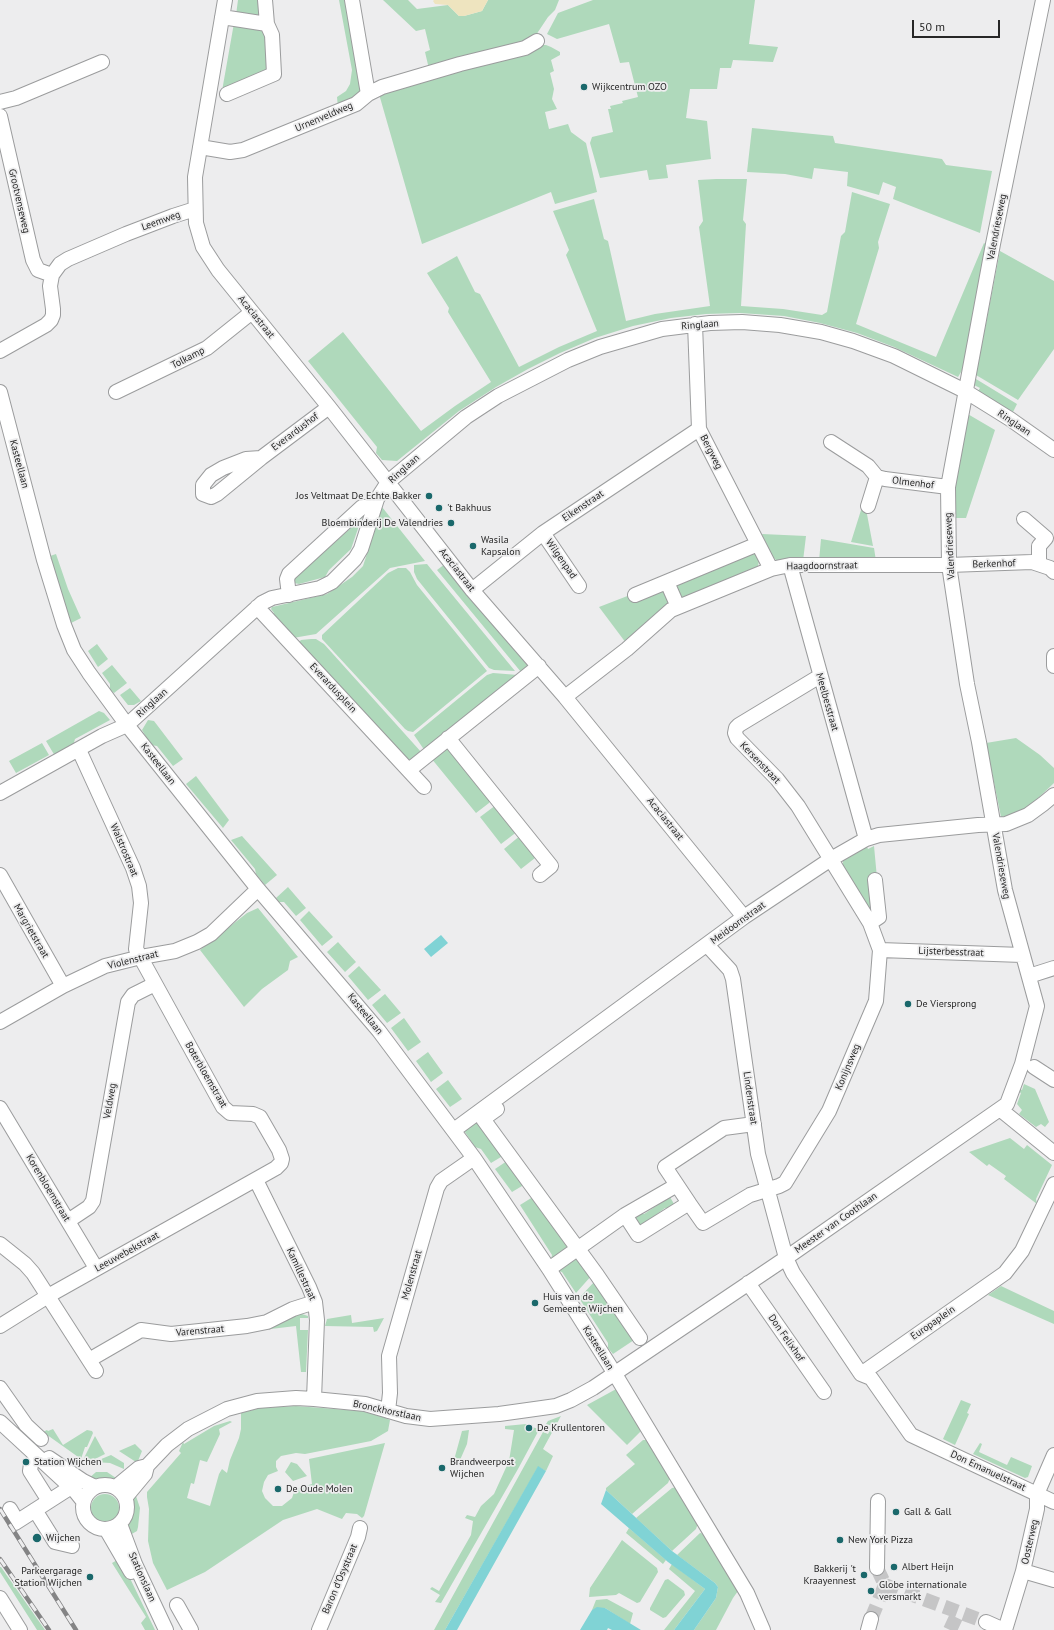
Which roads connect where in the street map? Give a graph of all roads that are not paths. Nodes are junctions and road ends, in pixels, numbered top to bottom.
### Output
1 (225, 0) edge
2 (265, 0) edge
3 (352, 0) edge
4 (1043, 0) edge
5 (222, 17) junction
6 (267, 24) junction
7 (537, 42) dead end
8 (102, 62) dead end
9 (227, 94) dead end
10 (368, 94) junction
11 (0, 102) edge
12 (0, 116) edge
13 (200, 147) junction
14 (195, 209) junction
15 (52, 275) junction
16 (252, 312) junction
17 (695, 324) junction
18 (0, 351) edge
19 (965, 391) junction
20 (0, 392) edge
21 (116, 392) dead end
22 (329, 407) junction
23 (3, 413) edge
24 (699, 429) junction
25 (831, 442) dead end
26 (1054, 450) edge
27 (261, 458) dead end
28 (877, 476) junction
29 (388, 482) junction
30 (948, 487) junction
31 (374, 506) junction
32 (868, 506) dead end
33 (1024, 519) dead end
34 (543, 533) junction
35 (758, 544) junction
36 (1039, 564) junction
37 (790, 565) junction
38 (950, 566) junction
39 (771, 569) junction
40 (1054, 572) edge
41 (667, 582) junction
42 (579, 586) dead end
43 (472, 590) junction
44 (289, 594) junction
45 (635, 595) dead end
46 (257, 607) junction
47 (678, 607) junction
48 (1054, 656) edge
49 (539, 666) junction
50 (1054, 666) edge
51 (820, 676) junction
52 (565, 697) junction
53 (127, 725) junction
54 (448, 738) junction
55 (79, 750) junction
56 (409, 770) junction
57 (424, 787) dead end
58 (0, 793) edge
59 (1054, 795) edge
60 (994, 825) junction
61 (866, 839) junction
62 (831, 859) junction
63 (0, 875) edge
64 (540, 875) dead end
65 (875, 880) dead end
66 (258, 890) junction
67 (744, 917) junction
68 (870, 923) junction
69 (707, 945) junction
70 (880, 950) junction
71 (1022, 954) junction
72 (141, 956) junction
73 (1054, 968) edge
74 (1029, 976) junction
75 (155, 984) junction
76 (63, 986) junction
77 (0, 1022) edge
78 (1034, 1068) dead end
79 (1054, 1080) edge
80 (0, 1108) edge
81 (497, 1109) dead end
82 (1001, 1110) junction
83 (754, 1124) junction
84 (454, 1130) junction
85 (1054, 1153) edge
86 (474, 1158) junction
87 (256, 1180) junction
88 (1054, 1184) edge
89 (677, 1185) junction
90 (767, 1190) junction
91 (689, 1203) junction
92 (625, 1215) junction
93 (68, 1221) junction
94 (0, 1244) edge
95 (577, 1249) junction
96 (786, 1258) junction
97 (96, 1268) junction
98 (549, 1269) junction
99 (748, 1283) junction
100 (48, 1296) junction
101 (315, 1302) junction
102 (0, 1326) edge
103 (640, 1338) dead end
104 (614, 1374) junction
105 (861, 1374) junction
106 (0, 1388) edge
107 (824, 1392) dead end
108 (314, 1399) junction
109 (388, 1411) junction
110 (0, 1422) edge
111 (20, 1439) junction
112 (41, 1439) dead end
113 (1054, 1455) edge
114 (31, 1464) dead end
115 (147, 1466) junction
116 (95, 1487) junction
117 (116, 1487) junction
118 (68, 1489) dead end
119 (1037, 1494) junction
120 (126, 1498) junction
121 (49, 1501) junction
122 (83, 1501) junction
123 (878, 1501) dead end
124 (1054, 1502) edge
125 (10, 1509) dead end
126 (35, 1510) junction
127 (120, 1524) junction
128 (360, 1528) dead end
129 (106, 1530) junction
130 (72, 1546) dead end
131 (877, 1568) tunnel mouth
132 (1023, 1572) junction
133 (1054, 1580) edge
134 (0, 1598) edge
135 (177, 1604) dead end
136 (986, 1622) tunnel mouth
137 (20, 1630) edge
138 (158, 1630) edge
139 (166, 1630) edge
140 (191, 1630) edge
141 (319, 1630) edge
142 (763, 1630) edge
143 (1004, 1630) edge

1 - 5 street
2 - 6 street
3 - 10 street
4 - 19 street, Valendrieseweg
5 - 6 street
5 - 13 street
6 - 9 street
7 - 10 street, Urnenveldweg
8 - 11 street
10 - 13 street, Urnenveldweg
12 - 15 street, Grootvenseweg
13 - 14 street
14 - 15 street, Leemweg
14 - 16 street, Acaciastraat
15 - 18 street
16 - 21 street, Tolkamp
16 - 22 street, Acaciastraat
17 - 19 street, Ringlaan
17 - 24 street, Bergweg
17 - 29 street, Ringlaan
19 - 26 street, Ringlaan
19 - 30 street, Valendrieseweg
20 - 23 street, Kasteellaan
22 - 27 street, Everardushof
22 - 29 street, Acaciastraat
23 - 53 street, Kasteellaan
24 - 34 street, Eikenstraat
24 - 35 street, Bergweg
25 - 28 street
28 - 30 street, Olmenhof
28 - 32 street
29 - 31 street, Ringlaan
29 - 43 street, Acaciastraat
30 - 38 street, Valendrieseweg
31 - 44 street
31 - 44 street, Ringlaan
33 - 36 street
34 - 42 street, Wilgenpad
34 - 43 street, Eikenstraat
35 - 39 street, Bergweg
35 - 41 street
36 - 38 street, Berkenhof
36 - 40 street, Berkenhof
37 - 38 street, Haagdoornstraat
37 - 39 street, Haagdoornstraat
37 - 51 street, Meelbesstraat
38 - 60 street, Valendrieseweg
39 - 47 street, Haagdoornstraat
41 - 45 street
41 - 47 street
43 - 49 street, Acaciastraat
44 - 46 street, Ringlaan
46 - 53 street, Ringlaan
46 - 56 street, Everardusplein
47 - 52 street, Haagdoornstraat
48 - 50 street
49 - 52 street, Acaciastraat
49 - 54 street
51 - 61 street, Meelbesstraat
51 - 62 street, Kersenstraat
52 - 67 street, Acaciastraat
53 - 55 street, Ringlaan
53 - 66 street, Kasteellaan
54 - 56 street
54 - 64 street
55 - 58 street, Ringlaan
55 - 72 street, Walstrostraat
56 - 57 street, Everardusplein
59 - 60 street, Meidoornstraat
60 - 61 street, Meidoornstraat
60 - 71 street, Valendrieseweg
61 - 62 street, Meidoornstraat
62 - 67 street, Meidoornstraat
62 - 68 street, Konijnsweg
63 - 76 street, Margrietstraat
65 - 68 street
66 - 72 street, Violenstraat
66 - 84 street, Kasteellaan
67 - 69 street, Meidoornstraat
68 - 70 street, Konijnsweg
69 - 83 street, Lindenstraat
69 - 84 street, Meidoornstraat
70 - 71 street, Lijsterbesstraat
70 - 90 street, Konijnsweg
71 - 74 street, Valendrieseweg
72 - 75 street, Boterbloemstraat
72 - 76 street, Violenstraat
73 - 74 street
74 - 82 street, Valendrieseweg
75 - 87 street, Boterbloemstraat
75 - 93 street, Veldweg
76 - 77 street, Violenstraat
78 - 79 street
80 - 93 street, Korenbloemstraat
81 - 95 street
82 - 85 street
82 - 96 street, Meester van Coothlaan
83 - 89 street
83 - 90 street, Lindenstraat
84 - 86 street, Kasteellaan
86 - 98 street, Kasteellaan
86 - 109 street, Molenstraat
87 - 97 street, Leeuwebekstraat
87 - 101 street, Kamillestraat
88 - 105 street, Europaplein
89 - 91 street
89 - 92 street
90 - 91 street, Konijnsweg
90 - 96 street, Lindenstraat
91 - 92 street
92 - 95 street
93 - 97 street, Korenbloemstraat
94 - 100 street, Varenstraat
95 - 98 street
95 - 103 street
96 - 99 street, Meester van Coothlaan
96 - 105 street
97 - 100 street, Leeuwebekstraat
98 - 104 street, Kasteellaan
99 - 104 street, Meester van Coothlaan
99 - 107 street, Don Felixhof
100 - 101 street, Varenstraat
100 - 102 street, Leeuwebekstraat
101 - 108 street, Kamillestraat
104 - 109 street, Bronckhorstlaan
104 - 142 street, Kasteellaan
105 - 119 street, Don Emanuelstraat
106 - 112 street
108 - 109 street, Bronckhorstlaan
108 - 115 street, Bronckhorstlaan
110 - 111 street
111 - 116 street
111 - 122 street
113 - 119 street, Oosterweg
114 - 121 street
115 - 117 street, Bronckhorstlaan
115 - 120 street, Bronckhorstlaan
116 - 117 street
116 - 122 street
117 - 120 street
118 - 121 street
119 - 124 street, Don Emanuelstraat
119 - 132 street, Oosterweg
120 - 127 street
121 - 126 street
122 - 129 street
123 - 131 street
125 - 126 street
126 - 130 street
127 - 129 street
127 - 139 street, Stationslaan
128 - 141 street, Baron d'Osystraat
129 - 138 street, Stationslaan
132 - 133 street
132 - 143 street, Oosterweg
134 - 137 street
135 - 140 street
136 - 143 street

